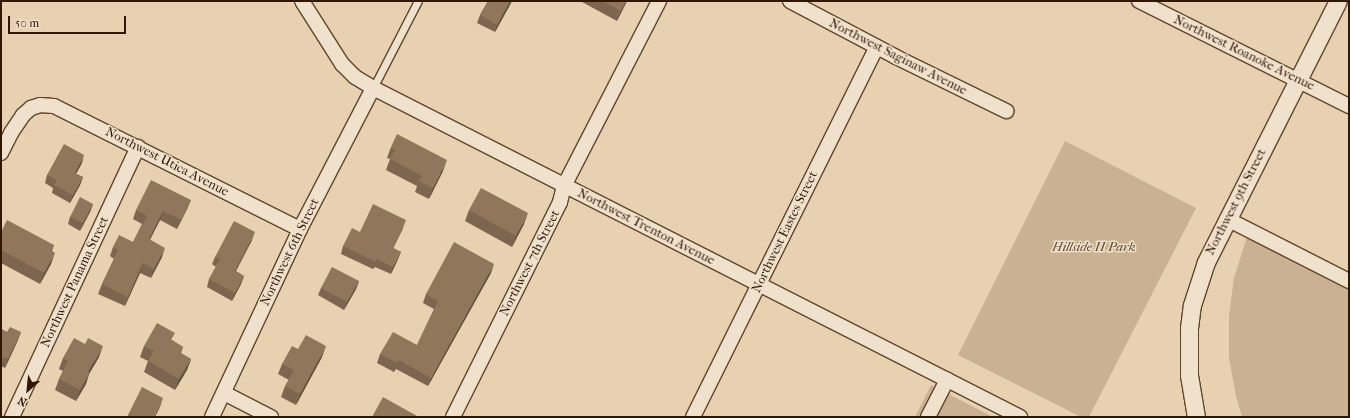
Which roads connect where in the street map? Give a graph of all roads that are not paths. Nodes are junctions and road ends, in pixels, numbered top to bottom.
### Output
1 (302, 1) edge
2 (418, 1) edge
3 (659, 1) edge
4 (790, 1) edge
5 (1139, 1) edge
6 (1338, 1) edge
7 (876, 47) junction
8 (1299, 80) junction
9 (373, 88) junction
10 (1349, 106) edge
11 (1006, 111) dead end
12 (138, 147) junction
13 (1, 153) edge
14 (564, 186) junction
15 (1227, 219) junction
16 (300, 229) junction
17 (1349, 281) edge
18 (758, 284) junction
19 (947, 380) junction
20 (224, 393) junction
21 (12, 417) edge
22 (212, 417) edge
23 (271, 417) edge
24 (453, 417) edge
25 (693, 417) edge
26 (928, 417) edge
27 (1020, 417) edge
28 (1196, 417) edge

1 - 9 street, Northwest Trenton Avenue
2 - 9 lane
3 - 14 street, Northwest 7th Street
4 - 7 street, Northwest Saginaw Avenue
5 - 8 street, Northwest Roanoke Avenue
6 - 8 street, Northwest 9th Street
7 - 11 street, Northwest Saginaw Avenue
7 - 18 street, Northwest Eastes Street
8 - 10 street, Northwest Roanoke Avenue
8 - 15 street, Northwest 9th Street
9 - 14 street, Northwest Trenton Avenue
9 - 16 street, Northwest 6th Street
12 - 13 street, Northwest Utica Avenue
12 - 16 street, Northwest Utica Avenue
12 - 21 street, Northwest Panama Street
14 - 18 street, Northwest Trenton Avenue
14 - 24 street, Northwest 7th Street
15 - 17 street
15 - 28 street, Northwest 9th Street
16 - 20 street, Northwest 6th Street
18 - 19 street, Northwest Trenton Avenue
18 - 25 street, Northwest Eastes Street
19 - 26 street
19 - 27 street, Northwest Trenton Avenue
20 - 22 street, Northwest 6th Street
20 - 23 street

